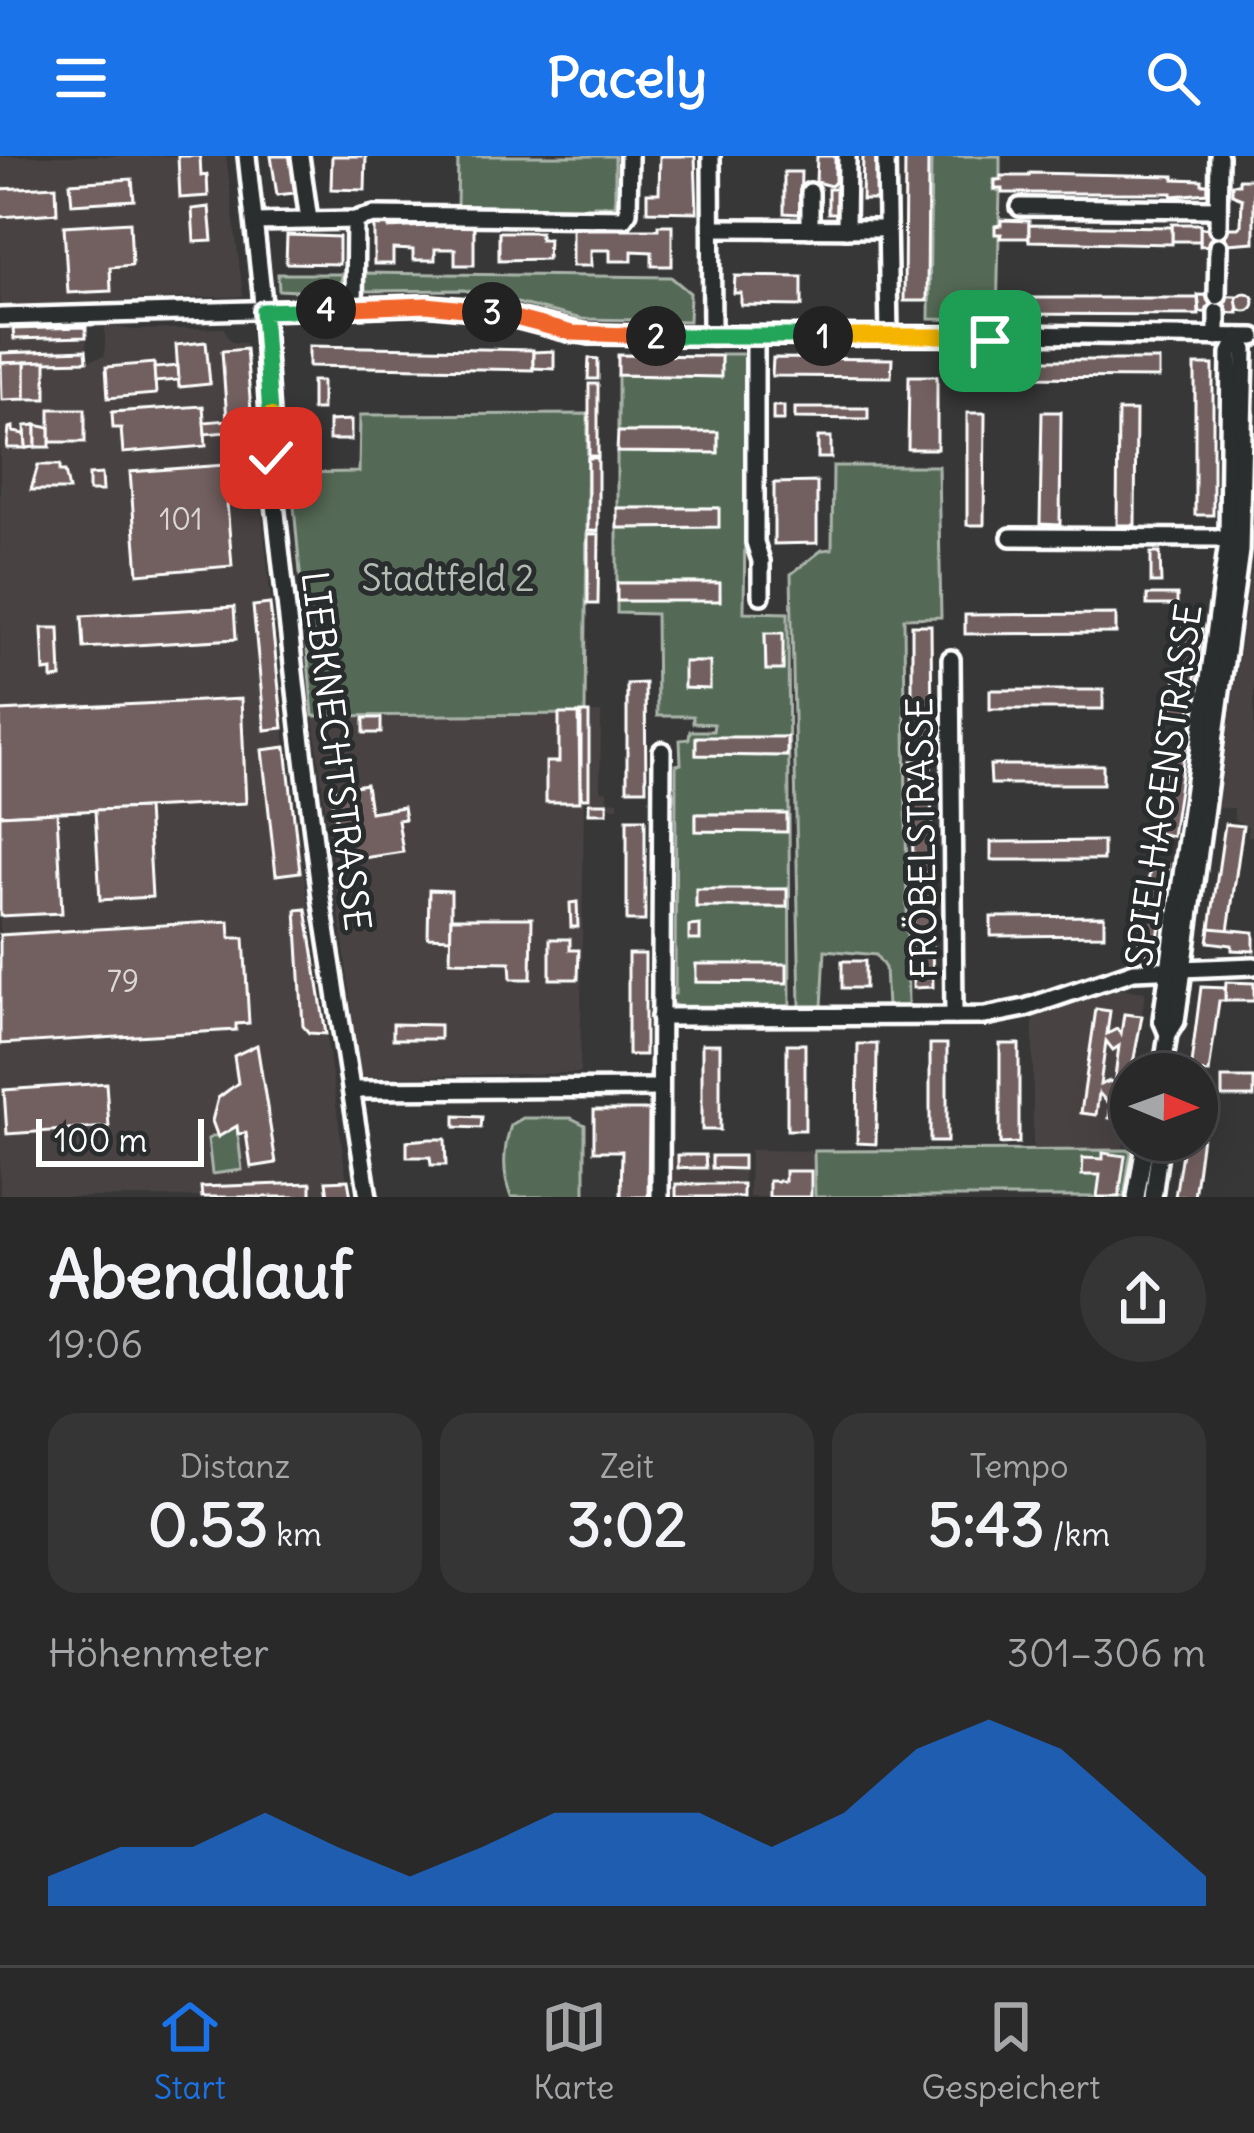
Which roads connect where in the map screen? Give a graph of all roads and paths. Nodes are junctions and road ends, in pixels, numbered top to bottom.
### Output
1 (247, 156) edge
2 (300, 156) edge
3 (628, 156) edge
4 (711, 156) edge
5 (847, 156) edge
6 (886, 156) edge
7 (1220, 156) edge
8 (810, 192) dead end
9 (1020, 207) dead end
10 (1218, 209) junction
11 (308, 220) junction
12 (355, 220) junction
13 (255, 221) junction
14 (712, 228) junction
15 (1218, 228) dead end
16 (810, 229) junction
17 (846, 229) junction
18 (886, 230) junction
19 (1218, 246) dead end
20 (354, 308) junction
21 (263, 311) junction
22 (0, 317) edge
23 (712, 336) junction
24 (755, 336) junction
25 (889, 336) junction
26 (1216, 337) junction
27 (1246, 337) edge
28 (1011, 537) dead end
29 (1234, 547) junction
30 (761, 595) dead end
31 (951, 659) dead end
32 (662, 751) dead end
33 (1254, 966) edge
34 (1176, 968) junction
35 (954, 1016) junction
36 (660, 1017) junction
37 (1165, 1053) edge
38 (661, 1088) junction
39 (352, 1090) junction
40 (1142, 1161) edge
41 (1158, 1161) edge
42 (368, 1197) edge
43 (660, 1197) edge
44 (1136, 1197) edge
45 (1153, 1197) edge

1 - 13 street, LIEBKNECHTSTRASSE
2 - 11 street
3 - 12 street
4 - 14 street
5 - 17 street
6 - 18 street
7 - 10 street
8 - 16 street
9 - 10 street
10 - 15 street
11 - 12 street
11 - 13 street
12 - 20 street
13 - 21 street, LIEBKNECHTSTRASSE
14 - 16 street
14 - 23 street
16 - 17 street
17 - 18 street
18 - 25 street
19 - 26 street
20 - 21 street
20 - 23 street
21 - 22 street
21 - 39 street, LIEBKNECHTSTRASSE
23 - 24 street
24 - 25 street
24 - 30 street
25 - 26 street
26 - 27 street
27 - 29 street, SPIELHAGENSTRASSE
28 - 29 street
29 - 34 street, SPIELHAGENSTRASSE
31 - 35 street, FRÖBELSTRASSE
32 - 36 street
33 - 34 street, FRÖBELSTRASSE
34 - 35 street, FRÖBELSTRASSE
34 - 37 street, SPIELHAGENSTRASSE
35 - 36 street, FRÖBELSTRASSE
36 - 38 street
38 - 39 street
38 - 43 street
39 - 42 street, LIEBKNECHTSTRASSE
40 - 44 street
41 - 45 street

